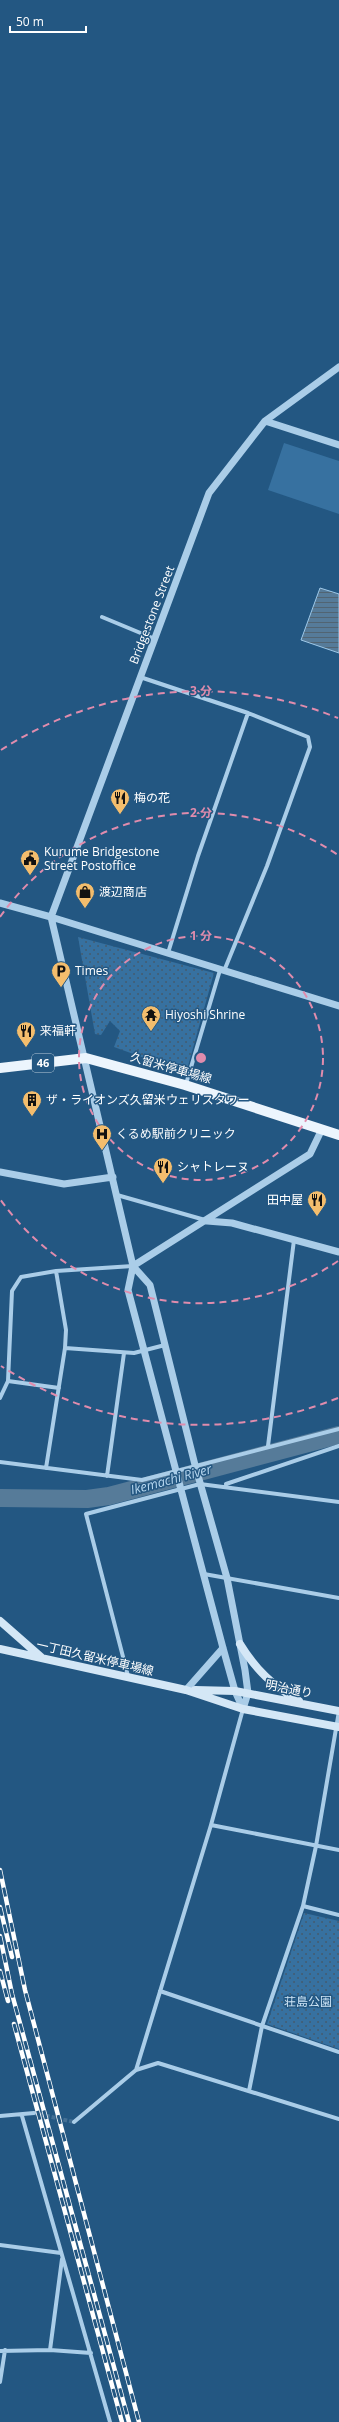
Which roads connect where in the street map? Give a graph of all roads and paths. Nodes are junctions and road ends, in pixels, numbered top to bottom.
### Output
1 (339, 367) edge
2 (265, 421) junction
3 (339, 445) edge
4 (102, 617) dead end
5 (155, 639) junction
6 (140, 677) junction
7 (248, 713) junction
8 (0, 903) edge
9 (52, 917) junction
10 (168, 954) junction
11 (222, 970) junction
12 (339, 1006) edge
13 (86, 1058) junction
14 (0, 1068) edge
15 (185, 1085) junction
16 (322, 1129) junction
17 (339, 1135) edge
18 (0, 1172) edge
19 (113, 1177) junction
20 (117, 1195) junction
21 (207, 1221) junction
22 (294, 1240) junction
23 (339, 1252) edge
24 (133, 1266) junction
25 (56, 1271) junction
26 (165, 1345) junction
27 (65, 1348) junction
28 (144, 1350) junction
29 (124, 1353) junction
30 (8, 1381) junction
31 (59, 1388) junction
32 (0, 1398) edge
33 (339, 1429) edge
34 (268, 1446) junction
35 (339, 1446) edge
36 (0, 1462) edge
37 (195, 1465) junction
38 (46, 1468) junction
39 (176, 1470) junction
40 (106, 1476) junction
41 (200, 1484) junction
42 (223, 1485) junction
43 (180, 1488) junction
44 (339, 1502) edge
45 (204, 1574) junction
46 (227, 1578) junction
47 (339, 1598) edge
48 (0, 1621) edge
49 (240, 1644) junction
50 (222, 1648) junction
51 (0, 1649) edge
52 (43, 1658) junction
53 (128, 1677) junction
54 (186, 1690) junction
55 (235, 1690) junction
56 (248, 1693) junction
57 (305, 1704) junction
58 (243, 1709) junction
59 (339, 1710) edge
60 (338, 1727) edge
61 (211, 1825) junction
62 (316, 1846) junction
63 (339, 1850) edge
64 (303, 1906) junction
65 (339, 1915) edge
66 (160, 1991) junction
67 (262, 2026) junction
68 (339, 2052) edge
69 (136, 2070) junction
70 (249, 2091) junction
71 (34, 2113) tunnel mouth
72 (0, 2116) edge
73 (22, 2116) junction
74 (339, 2119) edge
75 (74, 2122) dead end
76 (0, 2245) edge
77 (62, 2255) junction
78 (50, 2350) junction
79 (2, 2351) edge
80 (91, 2353) junction
81 (0, 2382) edge
82 (110, 2422) edge

1 - 2 street, Bridgestone Street
2 - 3 street
2 - 5 street, Bridgestone Street
4 - 5 street
5 - 6 street, Bridgestone Street
6 - 7 street
6 - 9 street, Bridgestone Street
7 - 10 street
7 - 11 street
8 - 9 street
9 - 10 street
9 - 13 street
10 - 11 street
11 - 12 street
11 - 15 street
13 - 14 main road, 46
13 - 15 main road, 久留米停車場線 / 46
13 - 19 street
15 - 16 main road, 久留米停車場線 / 46
16 - 17 main road, 久留米停車場線 / 46
16 - 21 street
18 - 19 street
19 - 20 street
20 - 21 street
20 - 24 street
21 - 22 street
21 - 24 street
22 - 23 street
22 - 34 street
24 - 25 street
24 - 26 street
24 - 28 street
25 - 27 street
25 - 30 street
26 - 28 street
26 - 37 street
27 - 29 street
27 - 31 street
28 - 29 street
28 - 39 street
29 - 40 street
30 - 31 street
30 - 32 street
31 - 38 street
33 - 34 street
34 - 37 street
35 - 42 street
36 - 38 street
37 - 39 street
37 - 41 street
38 - 40 street
39 - 40 street
39 - 43 street
41 - 42 street
41 - 43 street
41 - 46 street
42 - 44 street
43 - 45 street
43 - 53 street
45 - 46 street
45 - 50 street
46 - 47 street
46 - 49 street
48 - 52 main road
49 - 56 street
49 - 57 main road
50 - 54 street
50 - 55 street
51 - 52 main road, 一丁田久留米停車場線
52 - 53 main road, 一丁田久留米停車場線
53 - 54 main road, 一丁田久留米停車場線
54 - 55 main road, 一丁田久留米停車場線
54 - 58 main road, 一丁田久留米停車場線
55 - 56 main road, 明治通り
55 - 58 street
56 - 57 main road, 明治通り
56 - 58 street
57 - 59 main road, 明治通り
58 - 60 main road
58 - 61 street
59 - 60 street
60 - 62 street
61 - 62 street
61 - 66 street
62 - 63 street
62 - 64 street
64 - 65 street
64 - 67 street
66 - 67 street
66 - 69 street
67 - 68 street
67 - 70 street
69 - 70 street
69 - 75 street
70 - 74 street
71 - 73 street
72 - 73 street
73 - 77 street
76 - 77 street
77 - 78 street
77 - 80 street
78 - 79 street
78 - 80 street
79 - 81 street
80 - 82 street

